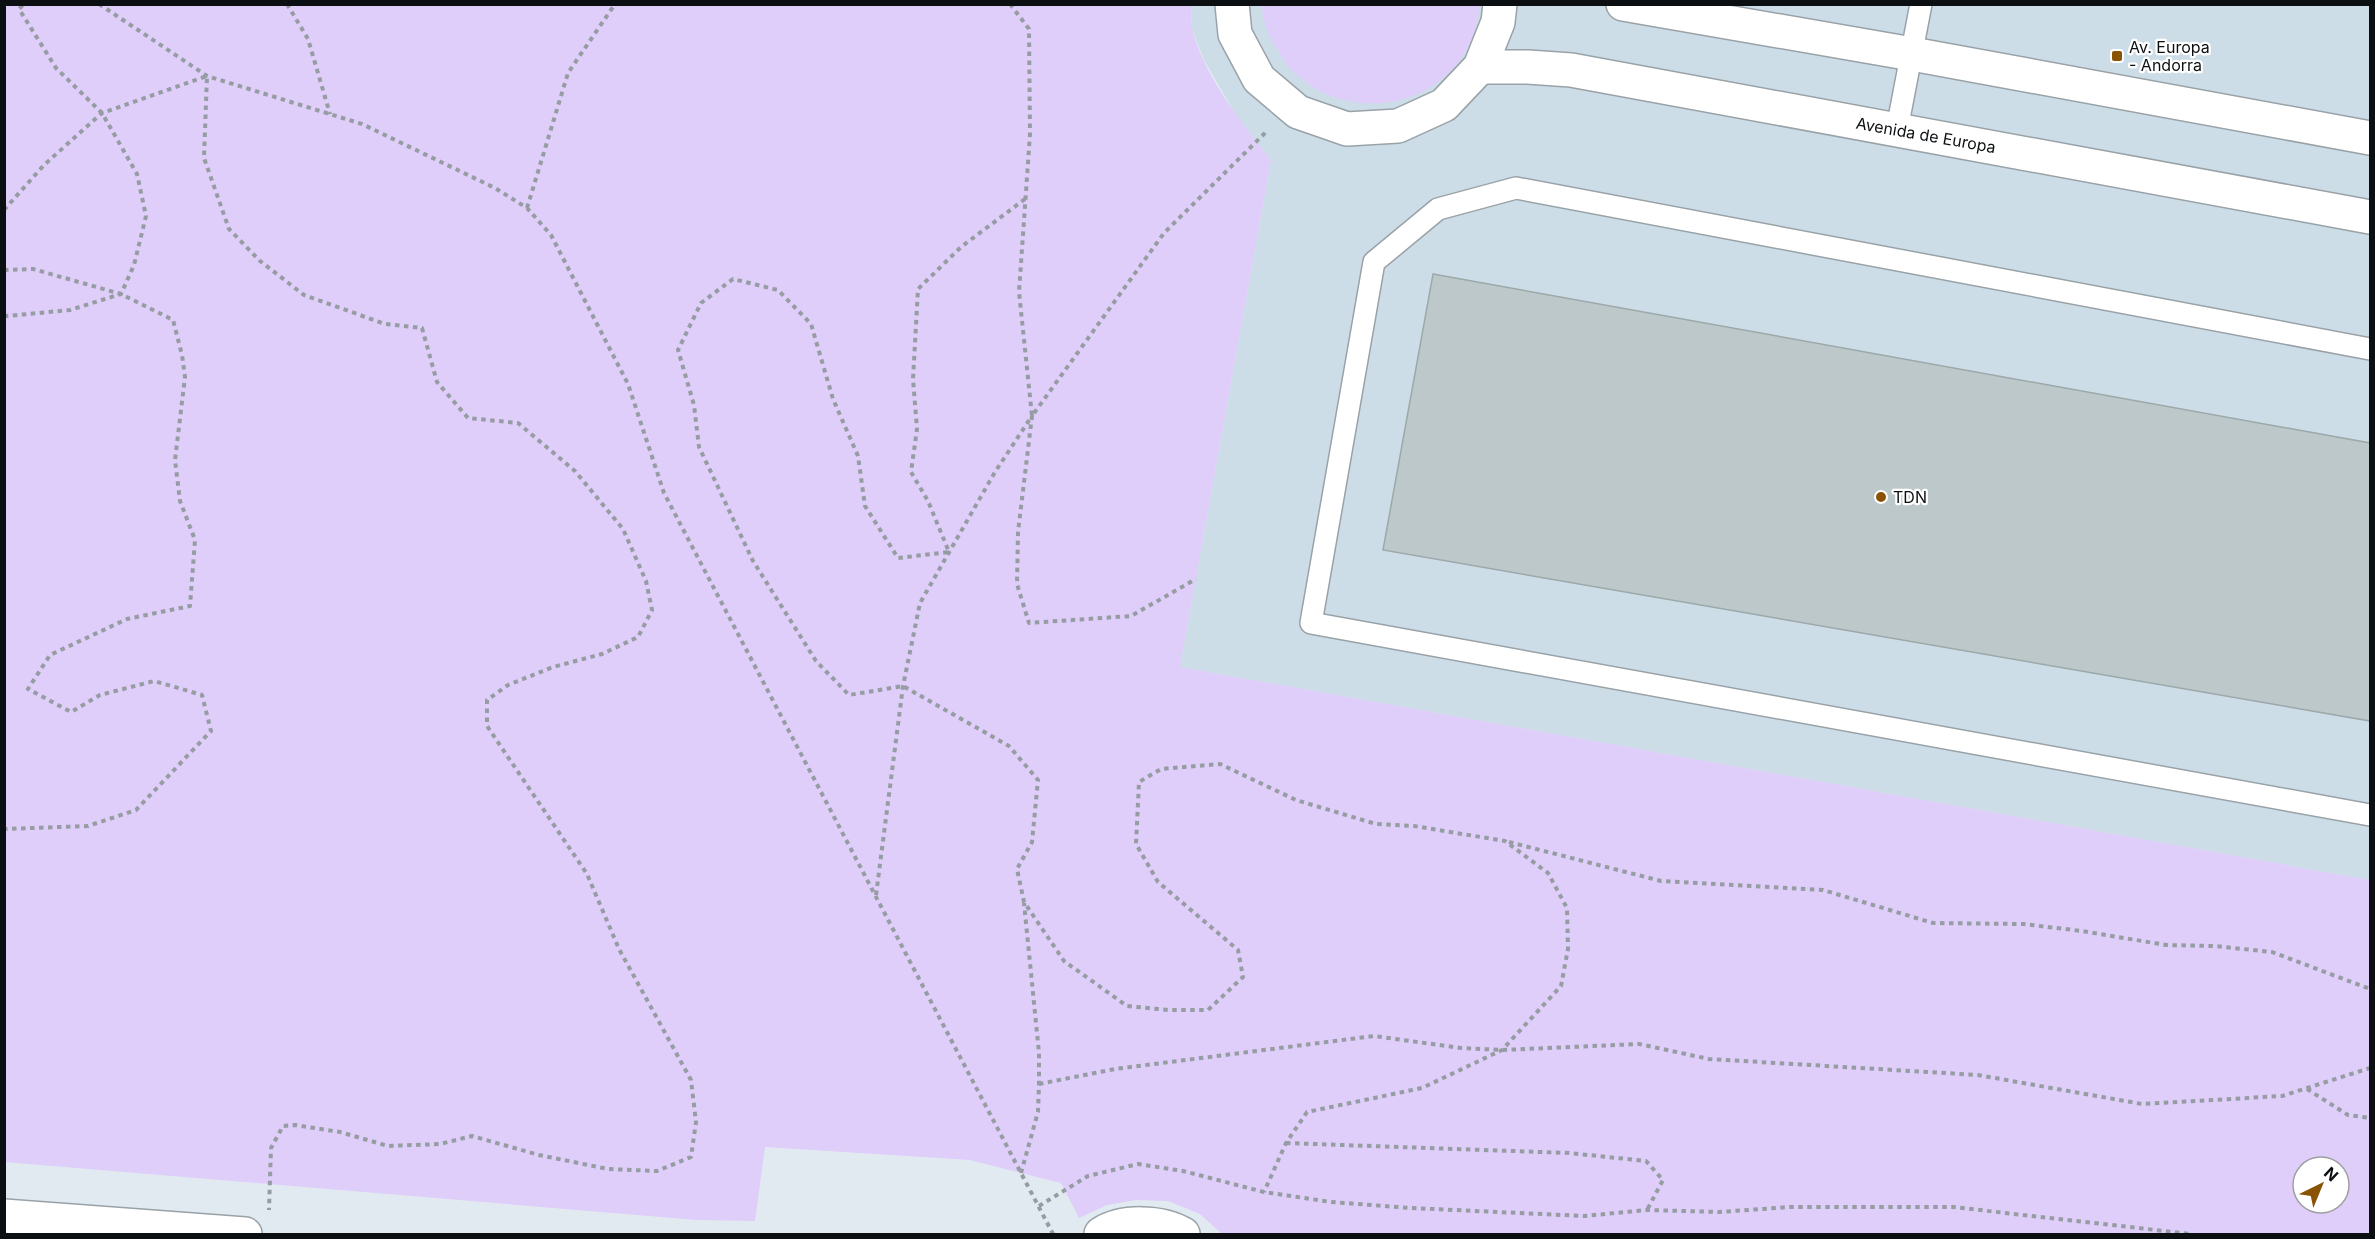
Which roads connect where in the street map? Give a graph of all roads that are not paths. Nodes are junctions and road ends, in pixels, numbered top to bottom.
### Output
1 (1232, 4) edge
2 (1500, 4) edge
3 (1623, 4) edge
4 (1921, 4) edge
5 (1912, 54) junction
6 (1480, 67) junction
7 (1897, 129) junction
8 (2370, 138) edge
9 (2370, 217) edge
10 (2370, 349) edge
11 (2370, 815) edge
12 (4, 1216) edge
13 (245, 1234) edge
14 (1101, 1234) edge
15 (1183, 1234) edge

1 - 6 street
2 - 6 street
3 - 5 street
4 - 5 lane
5 - 7 lane
5 - 8 street
6 - 7 street, Avenida de Europa
7 - 9 street, Avenida de Europa
10 - 11 lane
12 - 13 street
14 - 15 street

